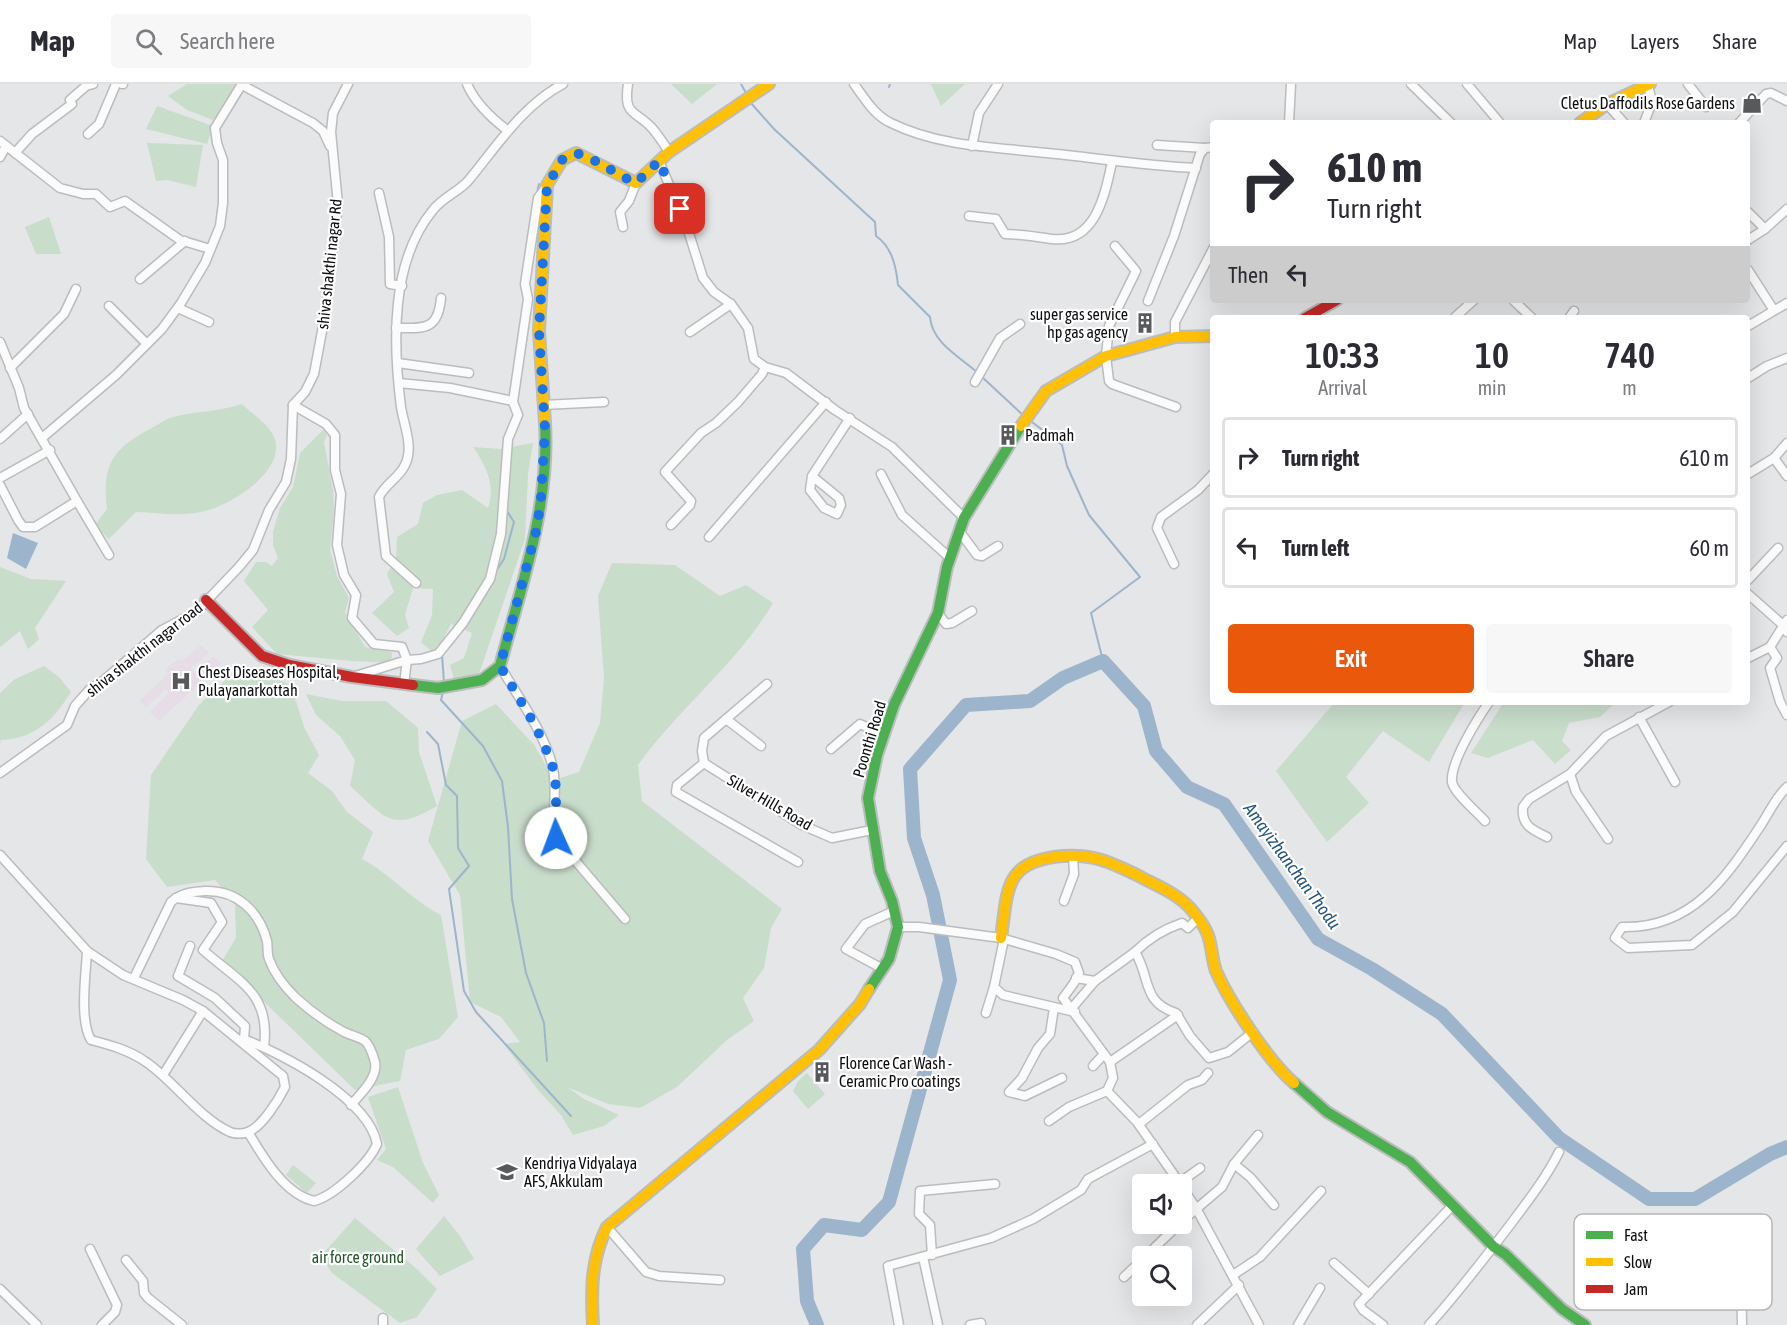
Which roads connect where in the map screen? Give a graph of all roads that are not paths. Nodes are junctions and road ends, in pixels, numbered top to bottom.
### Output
1 (93, 84) edge
2 (116, 84) edge
3 (348, 84) edge
4 (467, 84) edge
5 (563, 84) edge
6 (628, 84) edge
7 (769, 84) edge
8 (854, 84) edge
9 (998, 84) edge
10 (1291, 84) edge
11 (1411, 84) edge
12 (1467, 84) edge
13 (1688, 84) edge
14 (242, 85) edge
15 (1649, 85) edge
16 (1787, 101) edge
17 (1607, 104) junction
18 (1706, 107) dead end
19 (1289, 120) edge
20 (1448, 120) edge
21 (1497, 120) edge
22 (1584, 120) edge
23 (1621, 120) edge
24 (1645, 120) edge
25 (1742, 120) edge
26 (507, 130) junction
27 (88, 134) dead end
28 (3, 144) edge
29 (1157, 145) dead end
30 (972, 146) junction
31 (1209, 148) edge
32 (15, 153) junction
33 (669, 153) junction
34 (334, 154) junction
35 (0, 158) edge
36 (659, 161) junction
37 (1112, 162) junction
38 (1197, 168) junction
39 (549, 183) junction
40 (636, 183) junction
41 (379, 194) dead end
42 (1787, 209) edge
43 (1750, 214) edge
44 (969, 216) dead end
45 (622, 227) dead end
46 (1765, 229) junction
47 (1750, 239) edge
48 (185, 241) junction
49 (1115, 246) dead end
50 (210, 249) junction
51 (1210, 255) edge
52 (1750, 273) edge
53 (140, 279) dead end
54 (402, 286) junction
55 (76, 289) dead end
56 (441, 298) dead end
57 (1148, 301) dead end
58 (1332, 303) edge
59 (1471, 303) edge
60 (1516, 303) edge
61 (1787, 303) edge
62 (731, 304) junction
63 (109, 306) dead end
64 (178, 308) junction
65 (1773, 309) junction
66 (1310, 315) edge
67 (1457, 315) edge
68 (1529, 315) edge
69 (209, 322) dead end
70 (1020, 324) dead end
71 (1750, 325) edge
72 (396, 328) junction
73 (690, 332) dead end
74 (1210, 336) edge
75 (1174, 337) junction
76 (0, 342) edge
77 (147, 344) junction
78 (1106, 356) junction
79 (1787, 358) edge
80 (398, 363) junction
81 (765, 367) junction
82 (10, 368) junction
83 (469, 373) dead end
84 (1750, 377) edge
85 (975, 382) dead end
86 (399, 383) junction
87 (513, 401) junction
88 (604, 402) dead end
89 (826, 402) junction
90 (293, 405) junction
91 (543, 405) junction
92 (1176, 407) dead end
93 (28, 414) junction
94 (850, 417) junction
95 (42, 438) junction
96 (0, 439) edge
97 (1787, 443) edge
98 (50, 450) junction
99 (1774, 458) junction
100 (1750, 473) edge
101 (881, 474) dead end
102 (812, 476) dead end
103 (1787, 476) edge
104 (1210, 477) edge
105 (0, 478) edge
106 (0, 485) edge
107 (77, 501) junction
108 (964, 518) junction
109 (671, 525) dead end
110 (960, 532) junction
111 (709, 537) dead end
112 (998, 546) dead end
113 (1778, 548) dead end
114 (110, 555) dead end
115 (950, 558) junction
116 (1174, 564) dead end
117 (1750, 578) edge
118 (416, 583) dead end
119 (1750, 596) edge
120 (206, 600) junction
121 (972, 611) dead end
122 (938, 613) junction
123 (1786, 626) edge
124 (1770, 647) junction
125 (1750, 657) edge
126 (407, 660) junction
127 (500, 666) junction
128 (352, 677) junction
129 (404, 684) junction
130 (767, 684) dead end
131 (1487, 705) edge
132 (1663, 705) edge
133 (1787, 715) edge
134 (1640, 717) junction
135 (726, 719) junction
136 (883, 735) junction
137 (761, 746) dead end
138 (831, 749) dead end
139 (704, 763) junction
140 (0, 773) edge
141 (1570, 774) junction
142 (1675, 782) dead end
143 (1787, 787) edge
144 (1485, 820) dead end
145 (872, 830) junction
146 (1547, 837) dead end
147 (1608, 838) dead end
148 (1787, 846) edge
149 (0, 855) edge
150 (1073, 856) junction
151 (798, 862) dead end
152 (176, 898) junction
153 (1064, 901) dead end
154 (894, 911) junction
155 (1198, 918) junction
156 (625, 920) dead end
157 (898, 927) junction
158 (1003, 938) junction
159 (190, 946) dead end
160 (87, 951) junction
161 (1135, 952) junction
162 (883, 969) junction
163 (134, 978) junction
164 (1076, 978) junction
165 (1095, 981) junction
166 (994, 987) junction
167 (1054, 1008) junction
168 (1074, 1010) junction
169 (203, 1011) junction
170 (986, 1013) dead end
171 (1178, 1015) junction
172 (1254, 1032) junction
173 (240, 1039) junction
174 (264, 1047) junction
175 (1104, 1054) junction
176 (1110, 1062) junction
177 (1093, 1066) dead end
178 (1208, 1073) dead end
179 (163, 1076) junction
180 (1062, 1078) dead end
181 (1107, 1091) junction
182 (351, 1105) junction
183 (1049, 1120) dead end
184 (1139, 1124) junction
185 (248, 1132) junction
186 (1258, 1135) dead end
187 (1153, 1144) junction
188 (1559, 1152) dead end
189 (1234, 1164) junction
190 (1200, 1168) dead end
191 (1173, 1174) edge
192 (1192, 1175) edge
193 (995, 1184) dead end
194 (1321, 1191) dead end
195 (1192, 1202) edge
196 (1274, 1205) dead end
197 (1453, 1205) junction
198 (1196, 1208) junction
199 (1192, 1212) edge
200 (607, 1227) junction
201 (1168, 1234) edge
202 (1156, 1246) edge
203 (1494, 1247) junction
204 (90, 1249) dead end
205 (932, 1255) junction
206 (923, 1257) junction
207 (126, 1260) dead end
208 (1334, 1263) dead end
209 (1132, 1269) edge
210 (1233, 1275) junction
211 (1124, 1277) dead end
212 (720, 1280) dead end
213 (1239, 1286) junction
214 (1320, 1288) dead end
215 (0, 1289) edge
216 (1369, 1294) junction
217 (1742, 1310) edge
218 (1257, 1324) edge
219 (37, 1325) edge
220 (102, 1325) edge
221 (182, 1325) edge
222 (593, 1325) edge
223 (899, 1325) edge
224 (939, 1325) edge
225 (970, 1325) edge
226 (981, 1325) edge
227 (1197, 1325) edge
228 (1298, 1325) edge
229 (1383, 1325) edge
230 (1429, 1325) edge
231 (1585, 1325) edge
232 (1742, 1325) edge

1 - 32 street
2 - 27 street
3 - 34 street, shiva shakthi nagar Rd
4 - 26 street
5 - 26 street
6 - 33 street
7 - 33 street
8 - 30 street
9 - 30 street
10 - 19 street
11 - 20 street
12 - 21 street
13 - 18 street
14 - 34 street
14 - 50 street
15 - 17 street
15 - 24 street
16 - 25 street
17 - 22 street
17 - 23 street
26 - 54 street
28 - 32 street
28 - 35 street
29 - 31 street
30 - 37 street
31 - 38 street
32 - 48 street
33 - 36 street
34 - 90 street, shiva shakthi nagar Rd
36 - 40 street
36 - 62 street
37 - 38 street
37 - 44 street
38 - 57 street
39 - 40 street
39 - 87 street
39 - 91 street
40 - 45 street
41 - 54 street
42 - 46 street
43 - 46 street
46 - 47 street
48 - 50 street
48 - 53 street
49 - 78 street
50 - 64 street
51 - 75 street
52 - 65 street
54 - 72 street
55 - 82 street
56 - 72 street
58 - 66 street
59 - 67 street
60 - 68 street
61 - 65 street
62 - 73 street
62 - 81 street
63 - 77 street
64 - 69 street
64 - 77 street
65 - 71 street
70 - 85 street
72 - 80 street
74 - 75 street, Poonthi Road
75 - 78 street, Poonthi Road
76 - 82 street
77 - 95 street
78 - 92 street
78 - 108 street, Poonthi Road
79 - 84 street
80 - 83 street
80 - 86 street
81 - 89 street
81 - 109 street
82 - 93 street
86 - 87 street
86 - 118 street
87 - 126 street
88 - 91 street
89 - 94 street
89 - 111 street
90 - 120 street, shiva shakthi nagar road
90 - 126 street
91 - 127 street
93 - 95 street
93 - 96 street
94 - 102 street
94 - 108 street
95 - 98 street
97 - 99 street
98 - 105 street
98 - 107 street
99 - 100 street
99 - 103 street
101 - 115 street
104 - 116 street
106 - 107 street
107 - 114 street
108 - 110 street, Poonthi Road
110 - 112 street
110 - 115 street, Poonthi Road
113 - 117 street
115 - 122 street, Poonthi Road
119 - 123 street
120 - 128 street
120 - 140 street, shiva shakthi nagar road
121 - 122 street
122 - 136 street, Poonthi Road
123 - 124 street
124 - 125 street
124 - 133 street
126 - 128 street
126 - 129 street
127 - 129 street
127 - 156 street
128 - 129 street
130 - 135 street
131 - 144 street
132 - 134 street
134 - 141 street
134 - 142 street
135 - 137 street
135 - 139 street
136 - 138 street
136 - 145 street, Poonthi Road
139 - 145 street, Silver Hills Road
139 - 151 street
141 - 146 street
141 - 147 street
143 - 148 street
145 - 154 street, Poonthi Road
149 - 160 street
150 - 153 street
150 - 155 street
150 - 158 street
152 - 163 street
152 - 174 street
152 - 182 street
154 - 157 street, Poonthi Road
154 - 162 street
155 - 161 street
155 - 172 street
157 - 158 street
157 - 162 street, Poonthi Road
158 - 164 street
158 - 166 street
159 - 173 street
160 - 163 street
160 - 179 street
161 - 165 street
161 - 171 street
162 - 200 street, Poonthi Road
163 - 169 street
164 - 165 street
164 - 168 street
165 - 168 street
166 - 167 street
166 - 170 street
167 - 168 street
167 - 180 street
168 - 175 street
169 - 173 street
169 - 179 street
171 - 172 street
171 - 176 street
172 - 197 street
173 - 174 street
173 - 185 street
174 - 182 street
175 - 176 street
175 - 177 street
176 - 181 street
178 - 184 street
179 - 185 street
181 - 183 street
181 - 184 street
182 - 185 street
184 - 187 street
186 - 189 street
187 - 191 street
187 - 205 street
188 - 203 street
189 - 196 street
189 - 198 street
190 - 192 street
193 - 205 street
194 - 210 street
195 - 198 street
197 - 203 street
197 - 216 street
198 - 199 street
198 - 210 street
200 - 212 street
200 - 222 street, Poonthi Road
201 - 202 street
203 - 230 street
203 - 231 street
204 - 220 street
205 - 206 street
206 - 223 street
206 - 224 street
207 - 221 street
208 - 216 street
209 - 211 street
210 - 213 street
213 - 218 street
213 - 227 street
214 - 228 street
215 - 219 street
216 - 229 street
217 - 232 street
225 - 226 street

